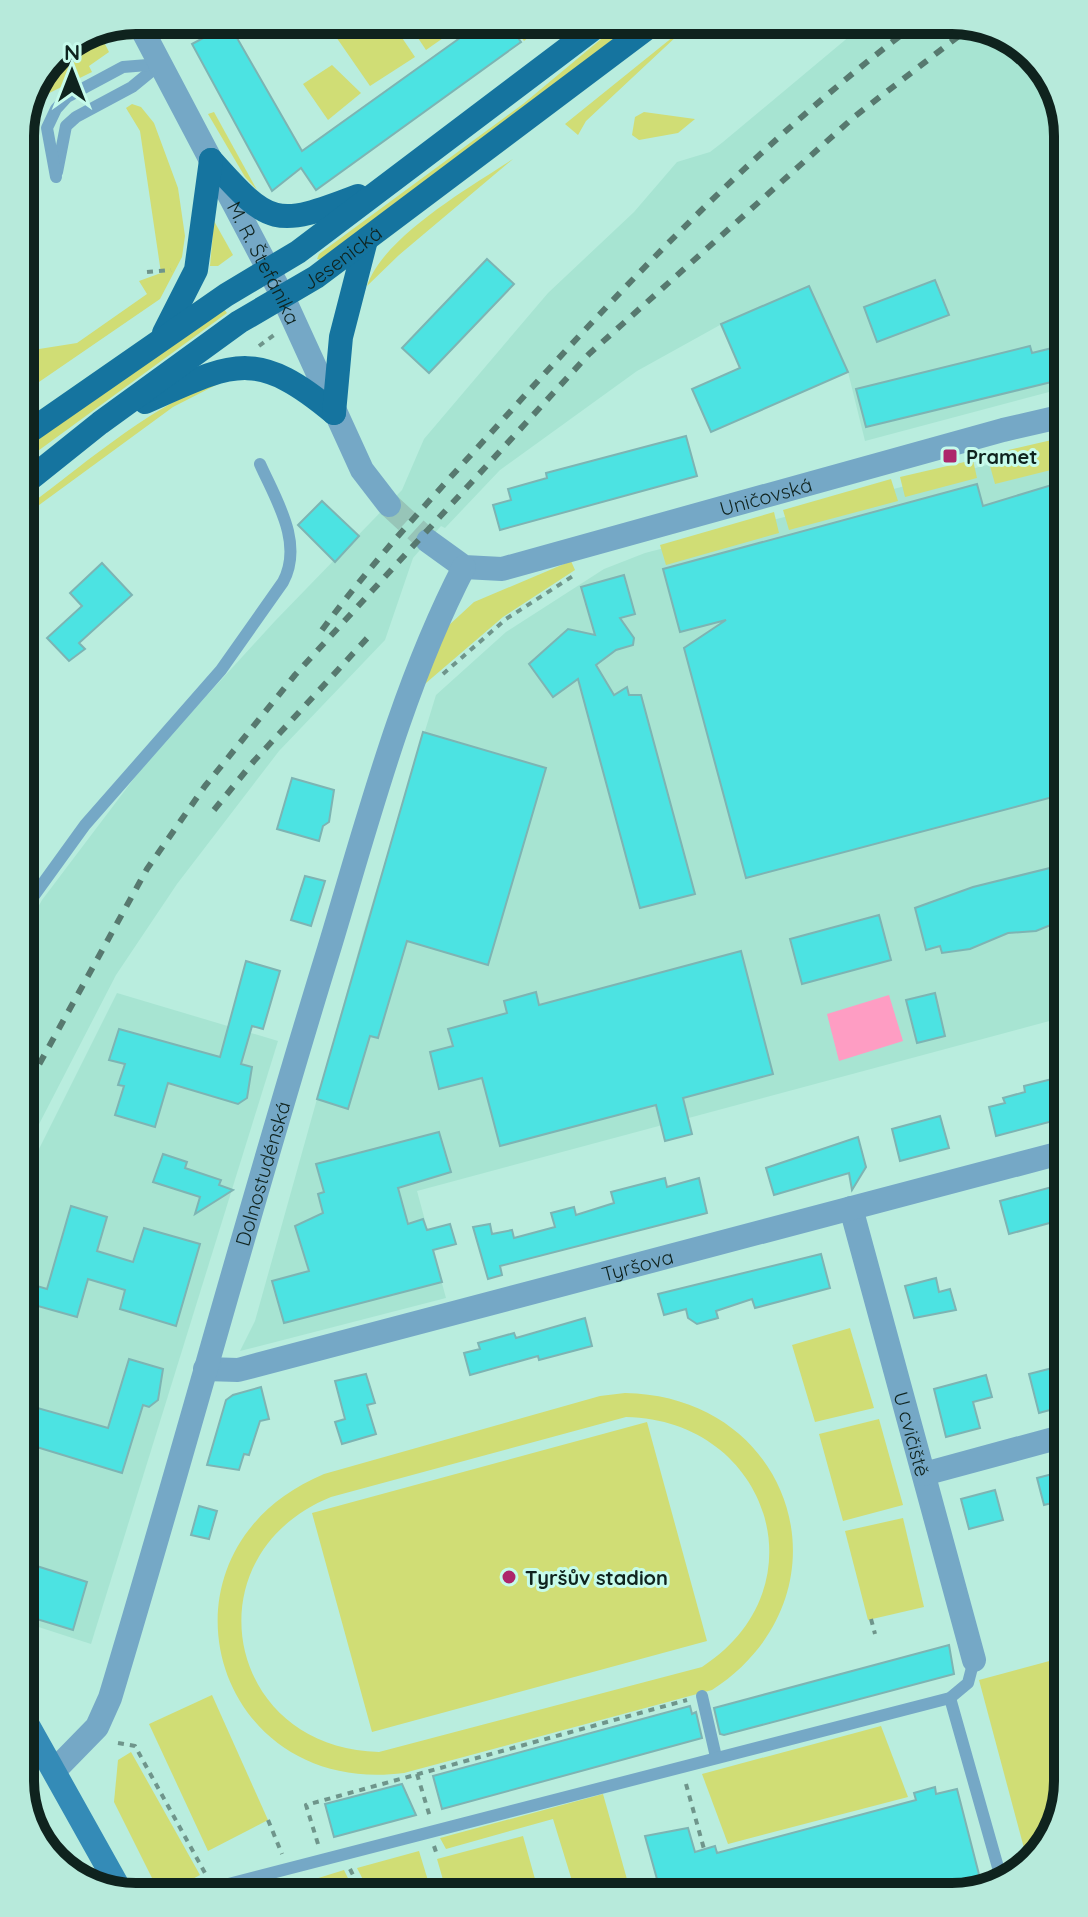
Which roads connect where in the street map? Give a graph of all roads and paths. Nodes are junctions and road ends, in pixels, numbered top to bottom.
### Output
1 (144, 34) edge
2 (587, 34) edge
3 (639, 34) edge
4 (160, 64) junction
5 (211, 160) junction
6 (386, 186) junction
7 (366, 240) junction
8 (182, 269) dead end
9 (269, 271) junction
10 (147, 272) dead end
11 (283, 297) junction
12 (275, 335) dead end
13 (157, 344) junction
14 (254, 348) dead end
15 (334, 413) junction
16 (1054, 418) edge
17 (100, 423) junction
18 (34, 428) edge
19 (260, 464) dead end
20 (34, 476) edge
21 (389, 505) tunnel mouth
22 (428, 541) tunnel mouth
23 (464, 567) junction
24 (586, 567) dead end
25 (438, 679) dead end
26 (34, 896) edge
27 (1054, 1155) edge
28 (851, 1208) junction
29 (205, 1369) junction
30 (1054, 1439) edge
31 (924, 1474) junction
32 (871, 1619) dead end
33 (875, 1634) dead end
34 (974, 1660) joint
35 (702, 1696) joint
36 (950, 1698) junction
37 (34, 1735) edge
38 (118, 1743) dead end
39 (716, 1757) junction
40 (682, 1766) junction
41 (55, 1770) junction
42 (417, 1774) junction
43 (268, 1820) dead end
44 (434, 1831) junction
45 (704, 1849) dead end
46 (344, 1856) junction
47 (324, 1861) junction
48 (289, 1871) junction
49 (999, 1871) edge
50 (115, 1881) edge
51 (210, 1883) edge
52 (235, 1883) edge
53 (357, 1883) edge

1 - 4 street, M. R. Štefánika
2 - 6 main road, Jesenická
3 - 7 main road, Jesenická
4 - 4 lane
4 - 5 street, M. R. Štefánika
5 - 6 main road
5 - 9 street, M. R. Štefánika
5 - 13 main road
6 - 9 main road, Jesenická
7 - 11 main road, Jesenická
7 - 15 main road
8 - 10 path
9 - 11 street, M. R. Štefánika
9 - 13 main road, Jesenická
11 - 15 street, M. R. Štefánika
11 - 17 main road, Jesenická
12 - 14 path
13 - 18 main road, Jesenická
15 - 17 main road
15 - 21 street, M. R. Štefánika
16 - 23 street, Uničovská
17 - 20 main road, Jesenická
19 - 26 lane
22 - 23 street
23 - 29 street, Dolnostudénská
24 - 25 path
27 - 28 street, Tyršova
28 - 29 street, Tyršova
28 - 31 street, U cvičiště
29 - 41 street, Dolnostudénská
30 - 31 street
31 - 34 street, U cvičiště
32 - 33 path
34 - 36 lane
35 - 39 lane
35 - 42 path
36 - 39 lane
36 - 49 lane
37 - 41 street
38 - 51 path
39 - 40 lane
40 - 44 lane
40 - 45 path
41 - 50 street
42 - 44 path
42 - 47 path
43 - 48 path
44 - 46 lane
46 - 47 lane
46 - 53 path
47 - 48 lane
48 - 52 lane

